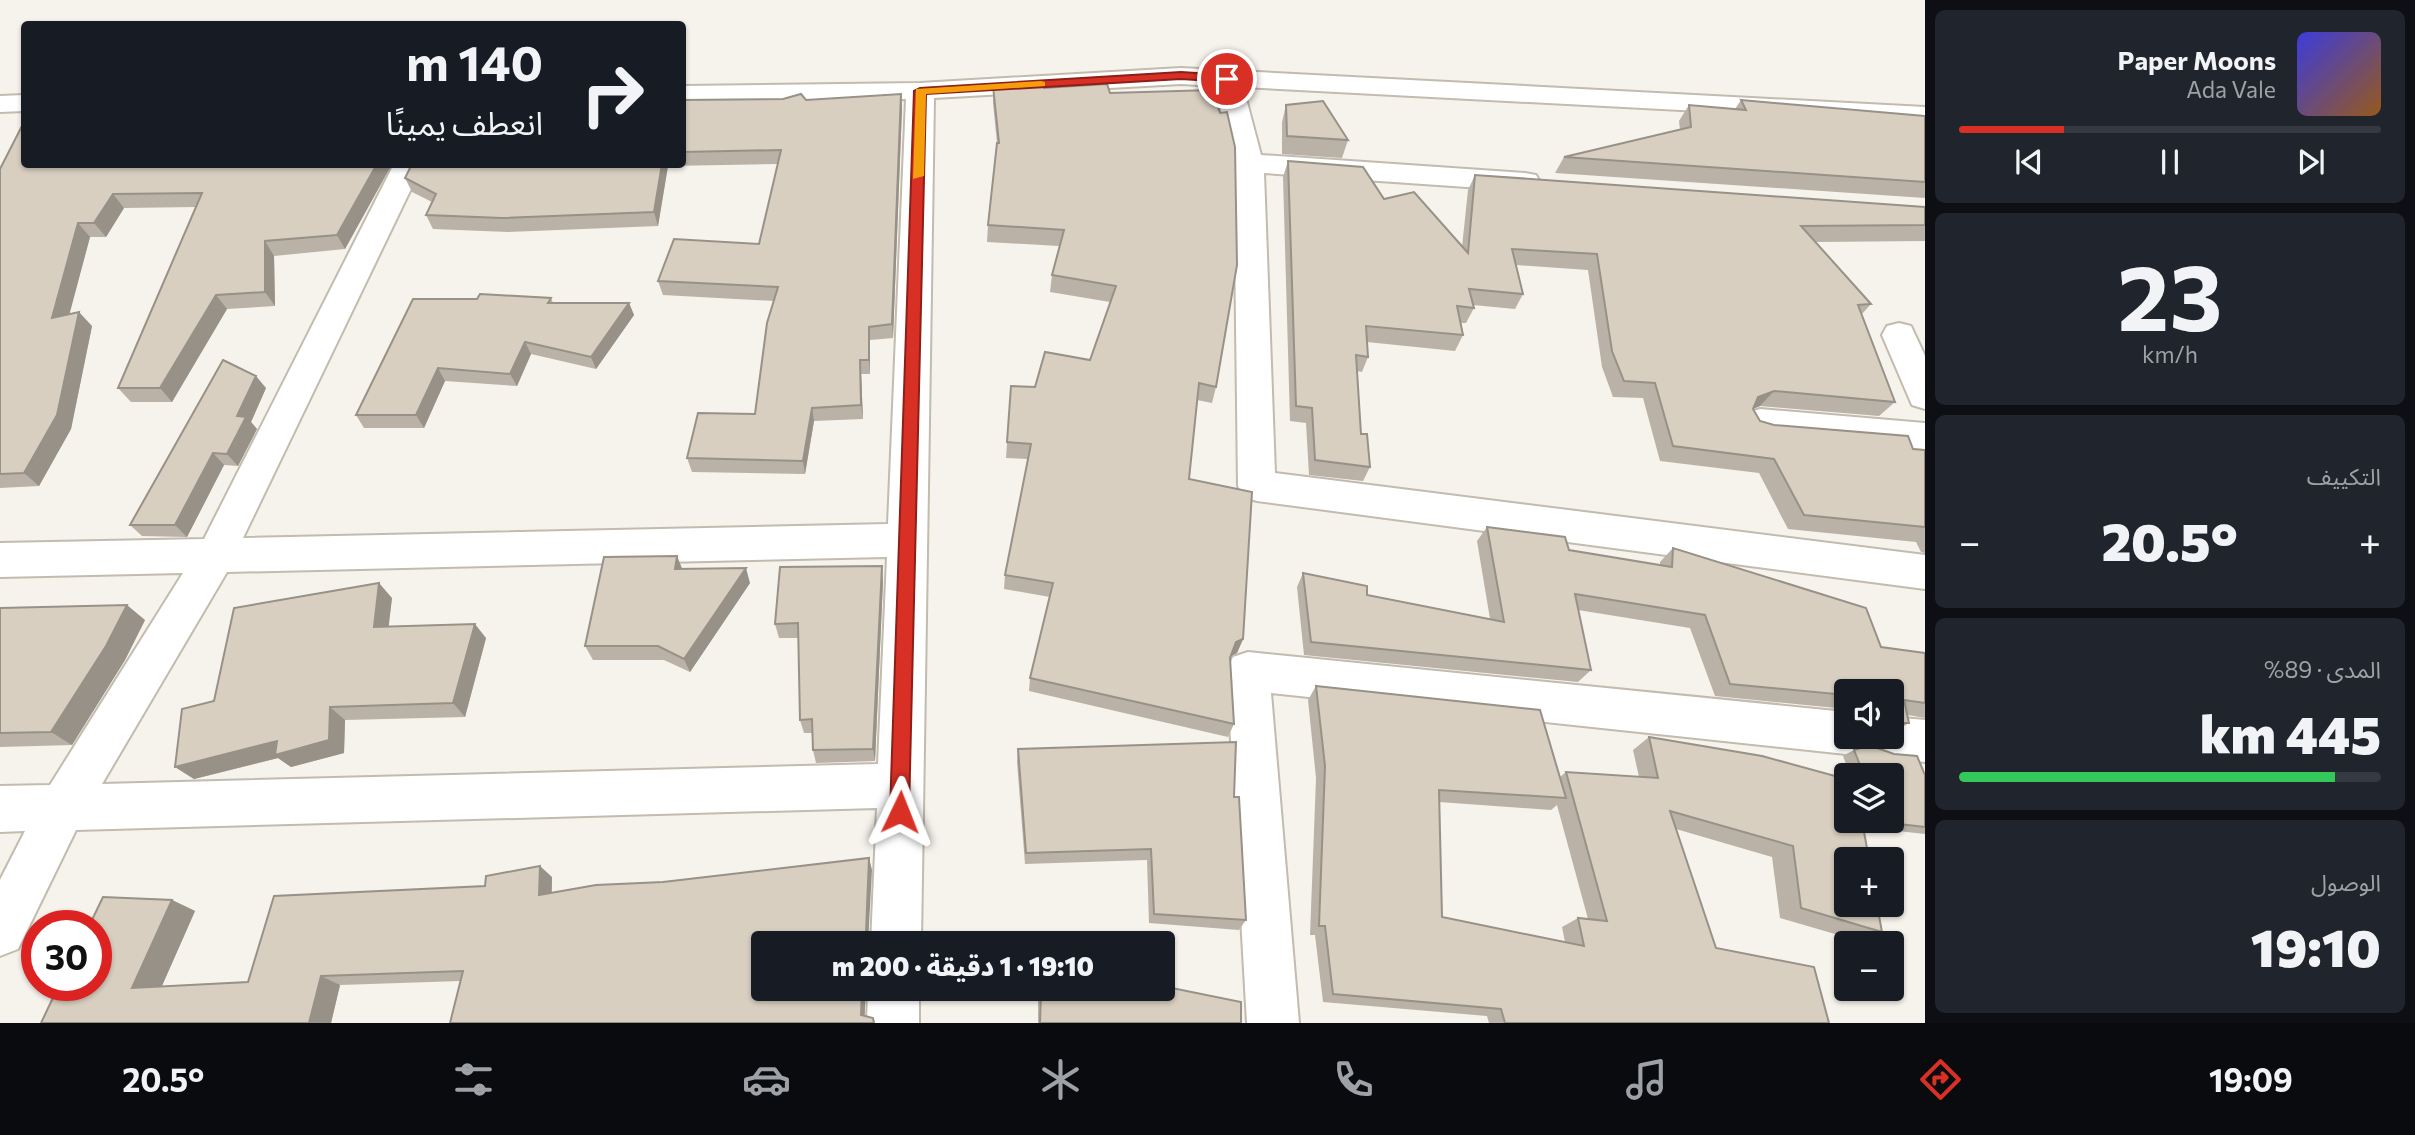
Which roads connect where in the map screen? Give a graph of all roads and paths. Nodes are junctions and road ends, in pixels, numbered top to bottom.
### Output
1 (1227, 79) junction
2 (920, 91) junction
3 (686, 94) edge
4 (21, 103) edge
5 (0, 104) edge
6 (1925, 115) edge
7 (1249, 163) junction
8 (407, 168) edge
9 (1552, 184) edge
10 (1899, 335) dead end
11 (1925, 396) edge
12 (1760, 423) edge
13 (1925, 437) edge
14 (907, 540) junction
15 (216, 554) junction
16 (0, 560) edge
17 (1925, 572) edge
18 (1834, 732) edge
19 (1904, 739) edge
20 (1925, 741) edge
21 (900, 785) junction
22 (63, 806) junction
23 (0, 809) edge
24 (0, 931) edge
25 (895, 931) edge
26 (894, 1001) edge
27 (893, 1023) edge
28 (1273, 1023) edge

1 - 2 street
1 - 6 street
1 - 7 street
2 - 3 street
2 - 14 street
4 - 5 street
7 - 9 street
7 - 17 street
8 - 15 street
10 - 11 street
12 - 13 street
14 - 15 street
14 - 21 street
15 - 16 street
15 - 22 street
18 - 28 street
19 - 20 street
21 - 22 street
21 - 25 street
22 - 23 street
22 - 24 street
26 - 27 street

